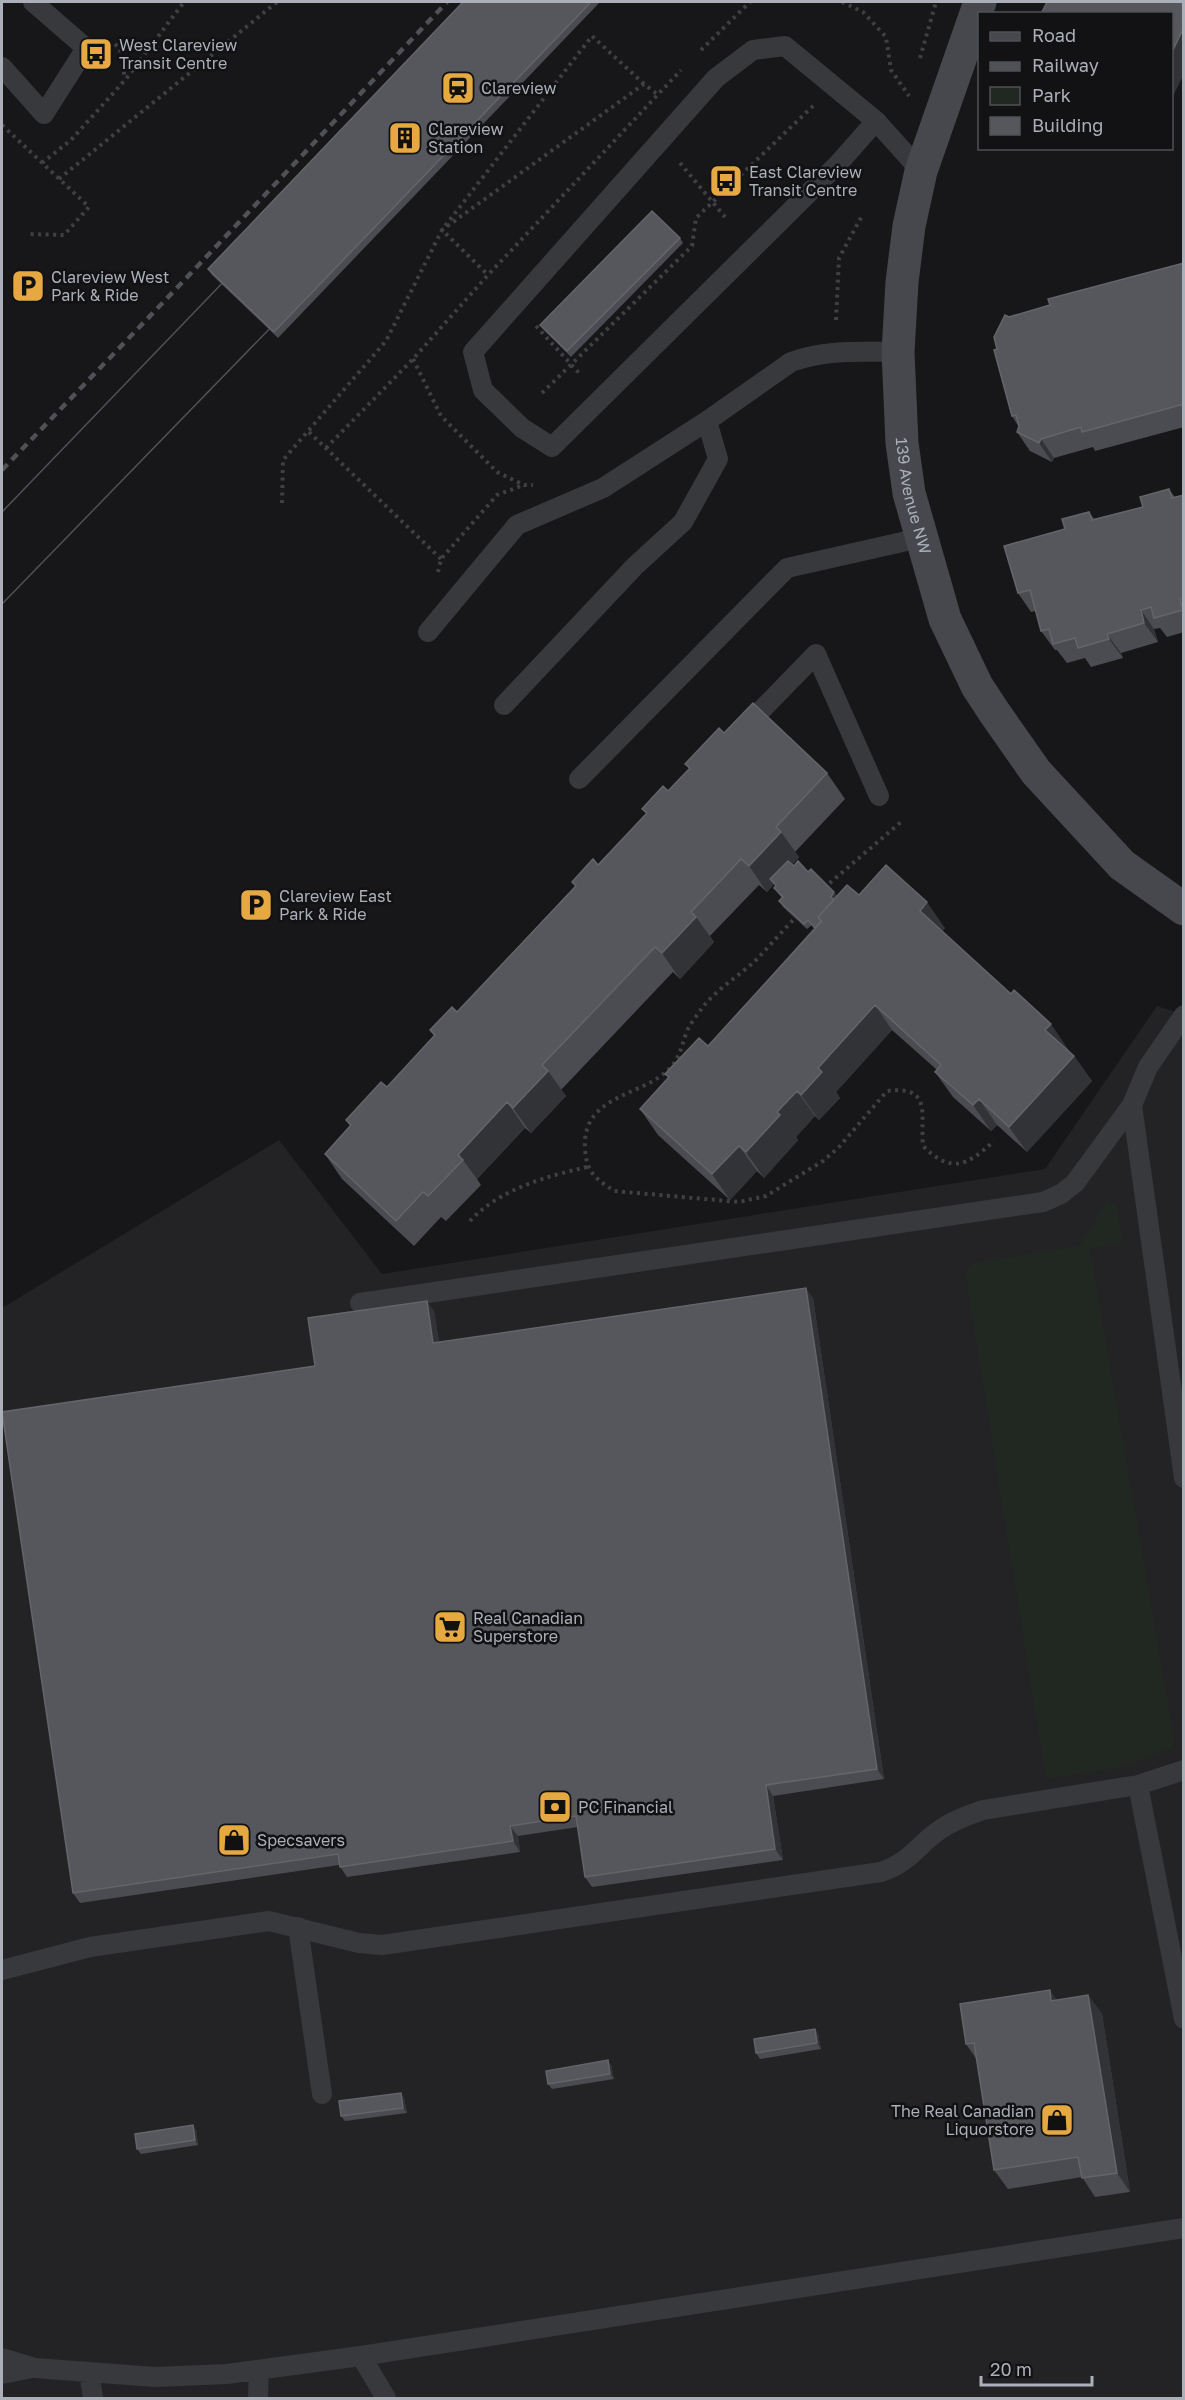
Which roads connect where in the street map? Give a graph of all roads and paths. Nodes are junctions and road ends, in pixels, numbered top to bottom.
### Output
1 (33, 2) edge
2 (184, 2) edge
3 (750, 2) edge
4 (842, 2) edge
5 (980, 2) edge
6 (275, 3) edge
7 (699, 52) dead end
8 (2, 67) edge
9 (682, 68) dead end
10 (644, 84) junction
11 (657, 94) junction
12 (917, 99) dead end
13 (818, 101) dead end
14 (876, 121) junction
15 (2, 125) edge
16 (42, 163) junction
17 (680, 163) dead end
18 (921, 171) junction
19 (59, 178) junction
20 (712, 203) junction
21 (863, 214) dead end
22 (725, 217) dead end
23 (442, 230) junction
24 (26, 234) dead end
25 (488, 275) junction
26 (836, 320) dead end
27 (533, 323) dead end
28 (898, 352) junction
29 (413, 359) junction
30 (570, 365) junction
31 (579, 373) dead end
32 (542, 393) dead end
33 (707, 421) junction
34 (309, 432) junction
35 (326, 448) junction
36 (543, 484) dead end
37 (282, 503) dead end
38 (920, 538) junction
39 (441, 559) dead end
40 (428, 632) dead end
41 (504, 705) dead end
42 (743, 729) edge
43 (579, 778) dead end
44 (879, 796) dead end
45 (901, 822) dead end
46 (818, 894) edge
47 (1184, 909) edge
48 (803, 910) edge
49 (1184, 1015) edge
50 (1132, 1105) junction
51 (994, 1141) edge
52 (586, 1167) junction
53 (470, 1221) dead end
54 (360, 1303) dead end
55 (1184, 1478) edge
56 (1184, 1770) edge
57 (1138, 1785) junction
58 (298, 1927) junction
59 (2, 1970) edge
60 (1184, 2019) edge
61 (322, 2094) dead end
62 (1184, 2228) edge
63 (361, 2356) junction
64 (2, 2358) edge
65 (35, 2368) junction
66 (259, 2370) junction
67 (88, 2372) junction
68 (2, 2374) edge
69 (93, 2398) edge
70 (258, 2398) edge
71 (386, 2398) edge

1 - 8 lane
2 - 16 path
3 - 7 path
4 - 12 path
5 - 18 street, 139 Avenue NW
6 - 19 path
9 - 11 path
10 - 11 path
10 - 23 path
10 - 23 path
11 - 25 path
13 - 20 path
14 - 14 lane
14 - 18 lane
15 - 16 path
16 - 19 path
17 - 20 path
18 - 28 street, 139 Avenue NW
19 - 24 path
20 - 22 path
20 - 30 path
21 - 26 path
23 - 25 path
23 - 34 path
25 - 29 path
27 - 30 path
28 - 33 lane
28 - 38 street, 139 Avenue NW
29 - 35 path
29 - 36 path
30 - 31 path
30 - 32 path
33 - 40 lane
33 - 41 lane
34 - 35 path
34 - 37 path
35 - 39 path
38 - 43 lane
38 - 47 street, 139 Avenue NW
42 - 44 lane
45 - 46 path
48 - 52 path
49 - 50 lane
50 - 54 lane
50 - 55 lane
51 - 52 path
52 - 53 path
56 - 57 lane
57 - 58 lane
57 - 60 lane
58 - 59 lane
58 - 61 lane
62 - 63 lane
63 - 66 lane
63 - 71 lane
64 - 65 lane
65 - 67 lane
65 - 68 lane
66 - 67 lane
66 - 70 lane
67 - 69 lane

